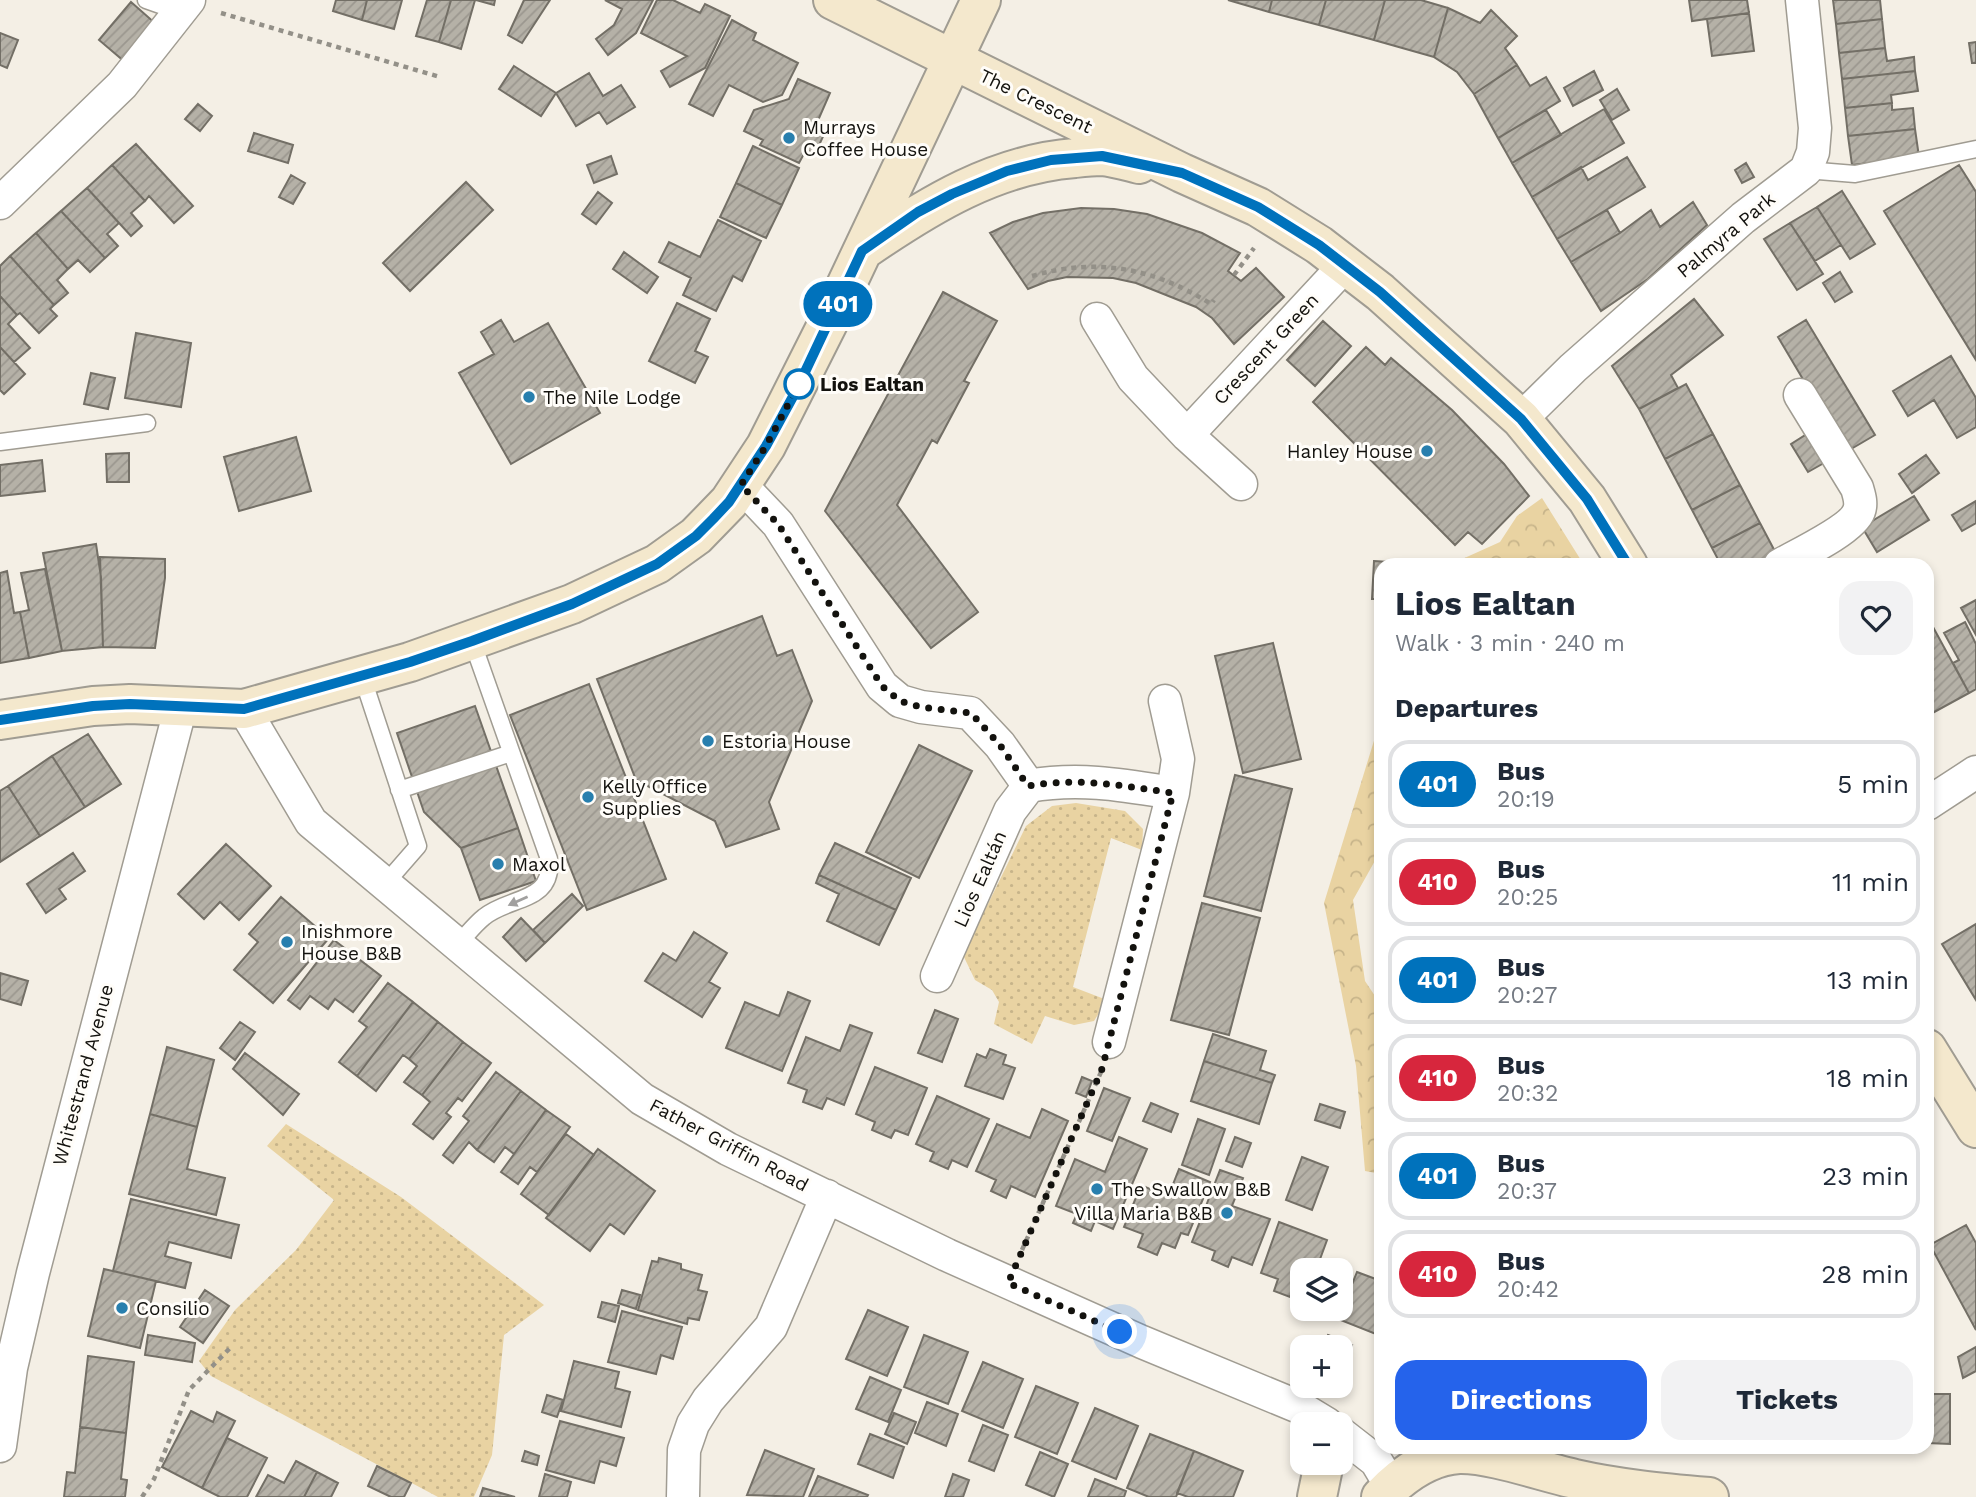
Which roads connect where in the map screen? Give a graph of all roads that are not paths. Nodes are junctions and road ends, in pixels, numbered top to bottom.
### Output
1 (146, 0) edge
2 (833, 0) edge
3 (981, 0) edge
4 (1802, 0) edge
5 (185, 5) edge
6 (952, 60) junction
7 (1976, 149) edge
8 (1806, 170) junction
9 (1182, 173) junction
10 (0, 203) edge
11 (862, 251) junction
12 (1346, 264) junction
13 (1097, 319) dead end
14 (1800, 395) dead end
15 (1521, 419) junction
16 (147, 423) dead end
17 (1187, 435) junction
18 (0, 442) edge
19 (1241, 484) dead end
20 (741, 485) junction
21 (1624, 558) edge
22 (1792, 558) edge
23 (472, 641) junction
24 (362, 676) junction
25 (1165, 701) dead end
26 (181, 706) junction
27 (244, 709) junction
28 (0, 720) edge
29 (511, 753) junction
30 (1976, 772) edge
31 (1028, 786) junction
32 (399, 790) junction
33 (1173, 793) junction
34 (1934, 799) edge
35 (384, 884) junction
36 (457, 945) junction
37 (937, 976) dead end
38 (1109, 1042) road end
39 (1934, 1058) edge
40 (1971, 1106) edge
41 (827, 1196) junction
42 (5, 1367) edge
43 (1307, 1412) edge
44 (1353, 1443) edge
45 (0, 1446) edge
46 (1322, 1475) edge
47 (1386, 1492) edge
48 (683, 1497) edge
49 (1317, 1497) edge
50 (1709, 1497) edge

1 - 5 lane
2 - 6 main road, The Crescent
3 - 6 main road
4 - 8 street
5 - 10 street
6 - 9 main road, The Crescent
6 - 11 main road
7 - 8 lane
8 - 15 street, Palmyra Park
9 - 11 main road
9 - 12 main road, The Crescent
11 - 20 main road
12 - 15 main road, The Crescent
12 - 17 street, Crescent Green
13 - 17 street
14 - 22 street
15 - 21 main road, The Crescent
16 - 18 lane
17 - 19 street
20 - 23 main road
20 - 31 street
23 - 24 main road
23 - 29 lane
24 - 27 main road
24 - 32 lane
25 - 33 street
26 - 27 main road
26 - 28 main road
26 - 42 street, Whitestrand Avenue
27 - 35 street, Father Griffin Road
29 - 32 lane
29 -> 36 lane
30 - 34 street
31 - 33 street
31 - 37 street, Lios Ealtán
32 - 35 lane
33 - 38 street
35 - 36 street, Father Griffin Road
36 - 41 street, Father Griffin Road
39 - 40 main road
41 - 43 street, Father Griffin Road
41 - 48 street
42 - 45 street, Whitestrand Avenue
44 - 47 street
46 - 49 main road
47 - 50 main road

